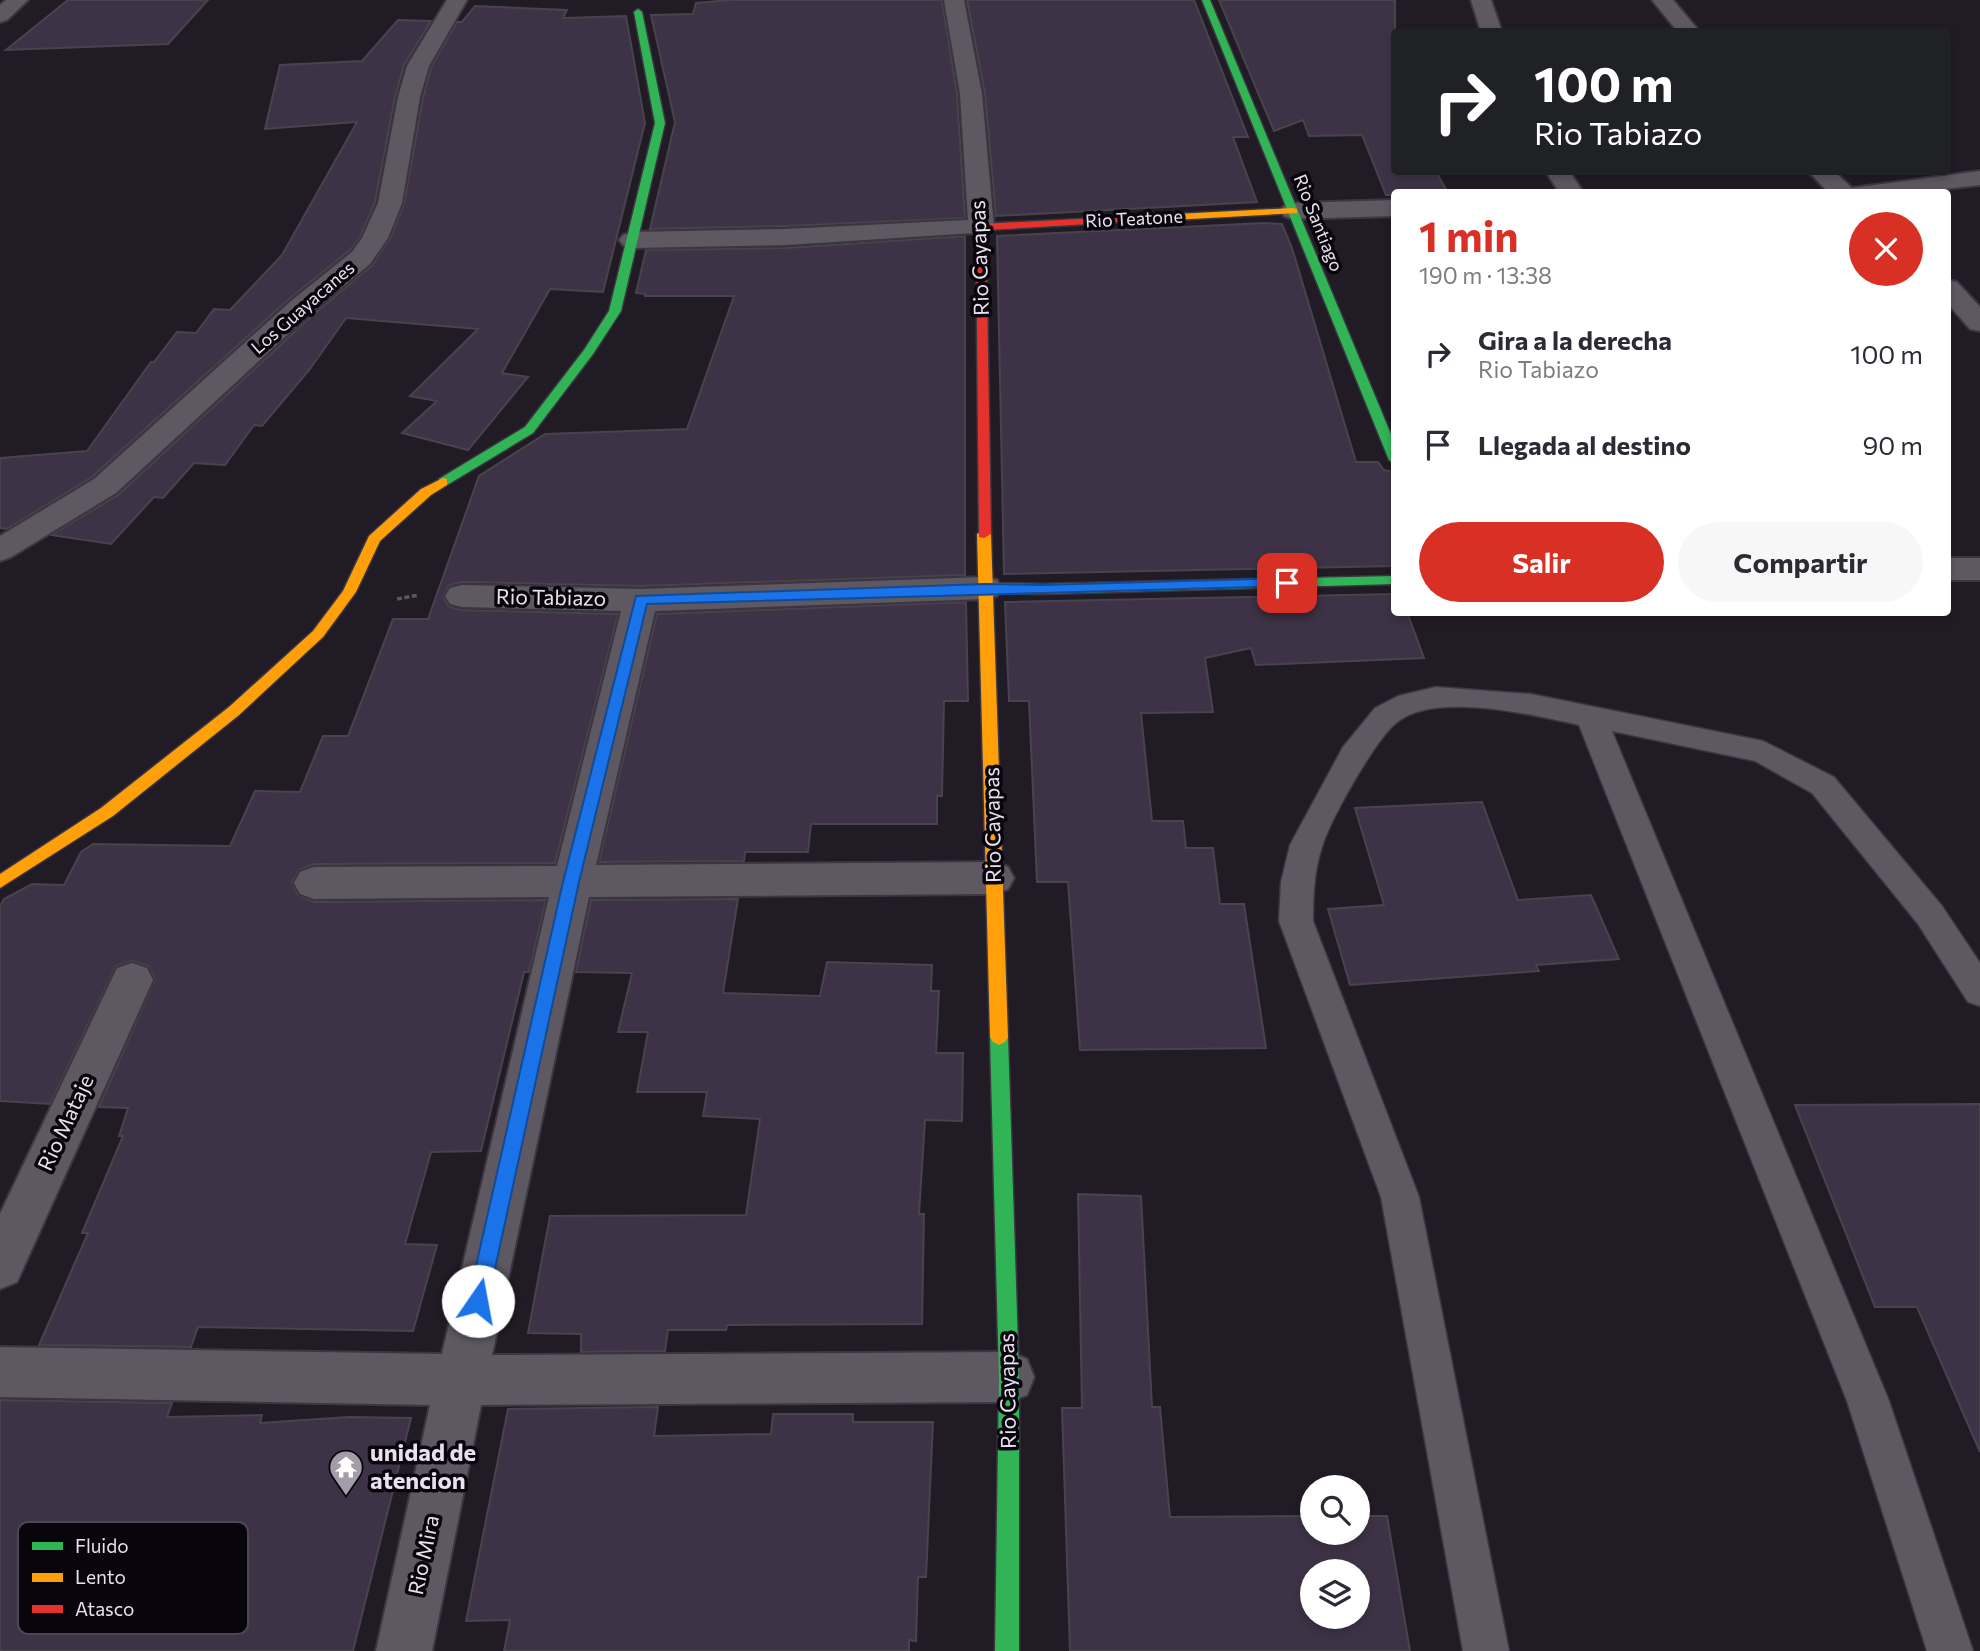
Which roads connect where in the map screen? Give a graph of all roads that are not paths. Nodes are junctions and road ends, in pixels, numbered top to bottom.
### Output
1 (18, 0) edge
2 (457, 0) edge
3 (954, 0) edge
4 (1206, 0) edge
5 (1481, 0) edge
6 (1662, 0) edge
7 (638, 12) dead end
8 (0, 16) edge
9 (1491, 28) edge
10 (1686, 28) edge
11 (1824, 175) edge
12 (1980, 178) edge
13 (1839, 189) edge
14 (1886, 189) edge
15 (1391, 208) edge
16 (1293, 211) junction
17 (981, 227) junction
18 (632, 240) junction
19 (1951, 291) edge
20 (1980, 323) edge
21 (1391, 450) edge
22 (0, 550) edge
23 (1951, 569) edge
24 (1980, 569) edge
25 (1391, 580) edge
26 (985, 588) junction
27 (462, 596) dead end
28 (641, 600) junction
29 (1590, 715) junction
30 (994, 878) junction
31 (0, 882) edge
32 (571, 882) junction
33 (314, 883) dead end
34 (132, 980) dead end
35 (1980, 992) edge
36 (0, 1266) edge
37 (0, 1371) edge
38 (1009, 1377) junction
39 (460, 1380) junction
40 (404, 1651) edge
41 (1007, 1651) edge
42 (1486, 1651) edge
43 (1950, 1651) edge

1 - 8 street
2 - 22 street, Los Guayacanes
3 - 17 street, Rio Cayapas
4 - 16 street, Rio Santiago
5 - 9 street
6 - 10 street
7 - 18 street
11 - 13 street
12 - 14 street
15 - 16 street, Rio Teatone
16 - 17 street, Rio Teatone
16 - 21 street, Rio Santiago
17 - 18 street, Rio Teatone
17 - 26 street, Rio Cayapas
18 - 31 street
19 - 20 street
23 - 24 street
25 - 26 street, Rio Tabiazo
26 - 28 street, Rio Tabiazo
26 - 30 street, Rio Cayapas
27 - 28 street, Rio Tabiazo
28 - 32 street, Rio Mira
29 - 35 lane
29 - 42 lane
29 - 43 lane
30 - 32 street
30 - 38 street, Rio Cayapas
32 - 33 street
32 - 39 street, Rio Mira
34 - 36 street, Rio Mataje
37 - 39 street
38 - 39 street
38 - 41 street, Rio Cayapas
39 - 40 street, Rio Mira

